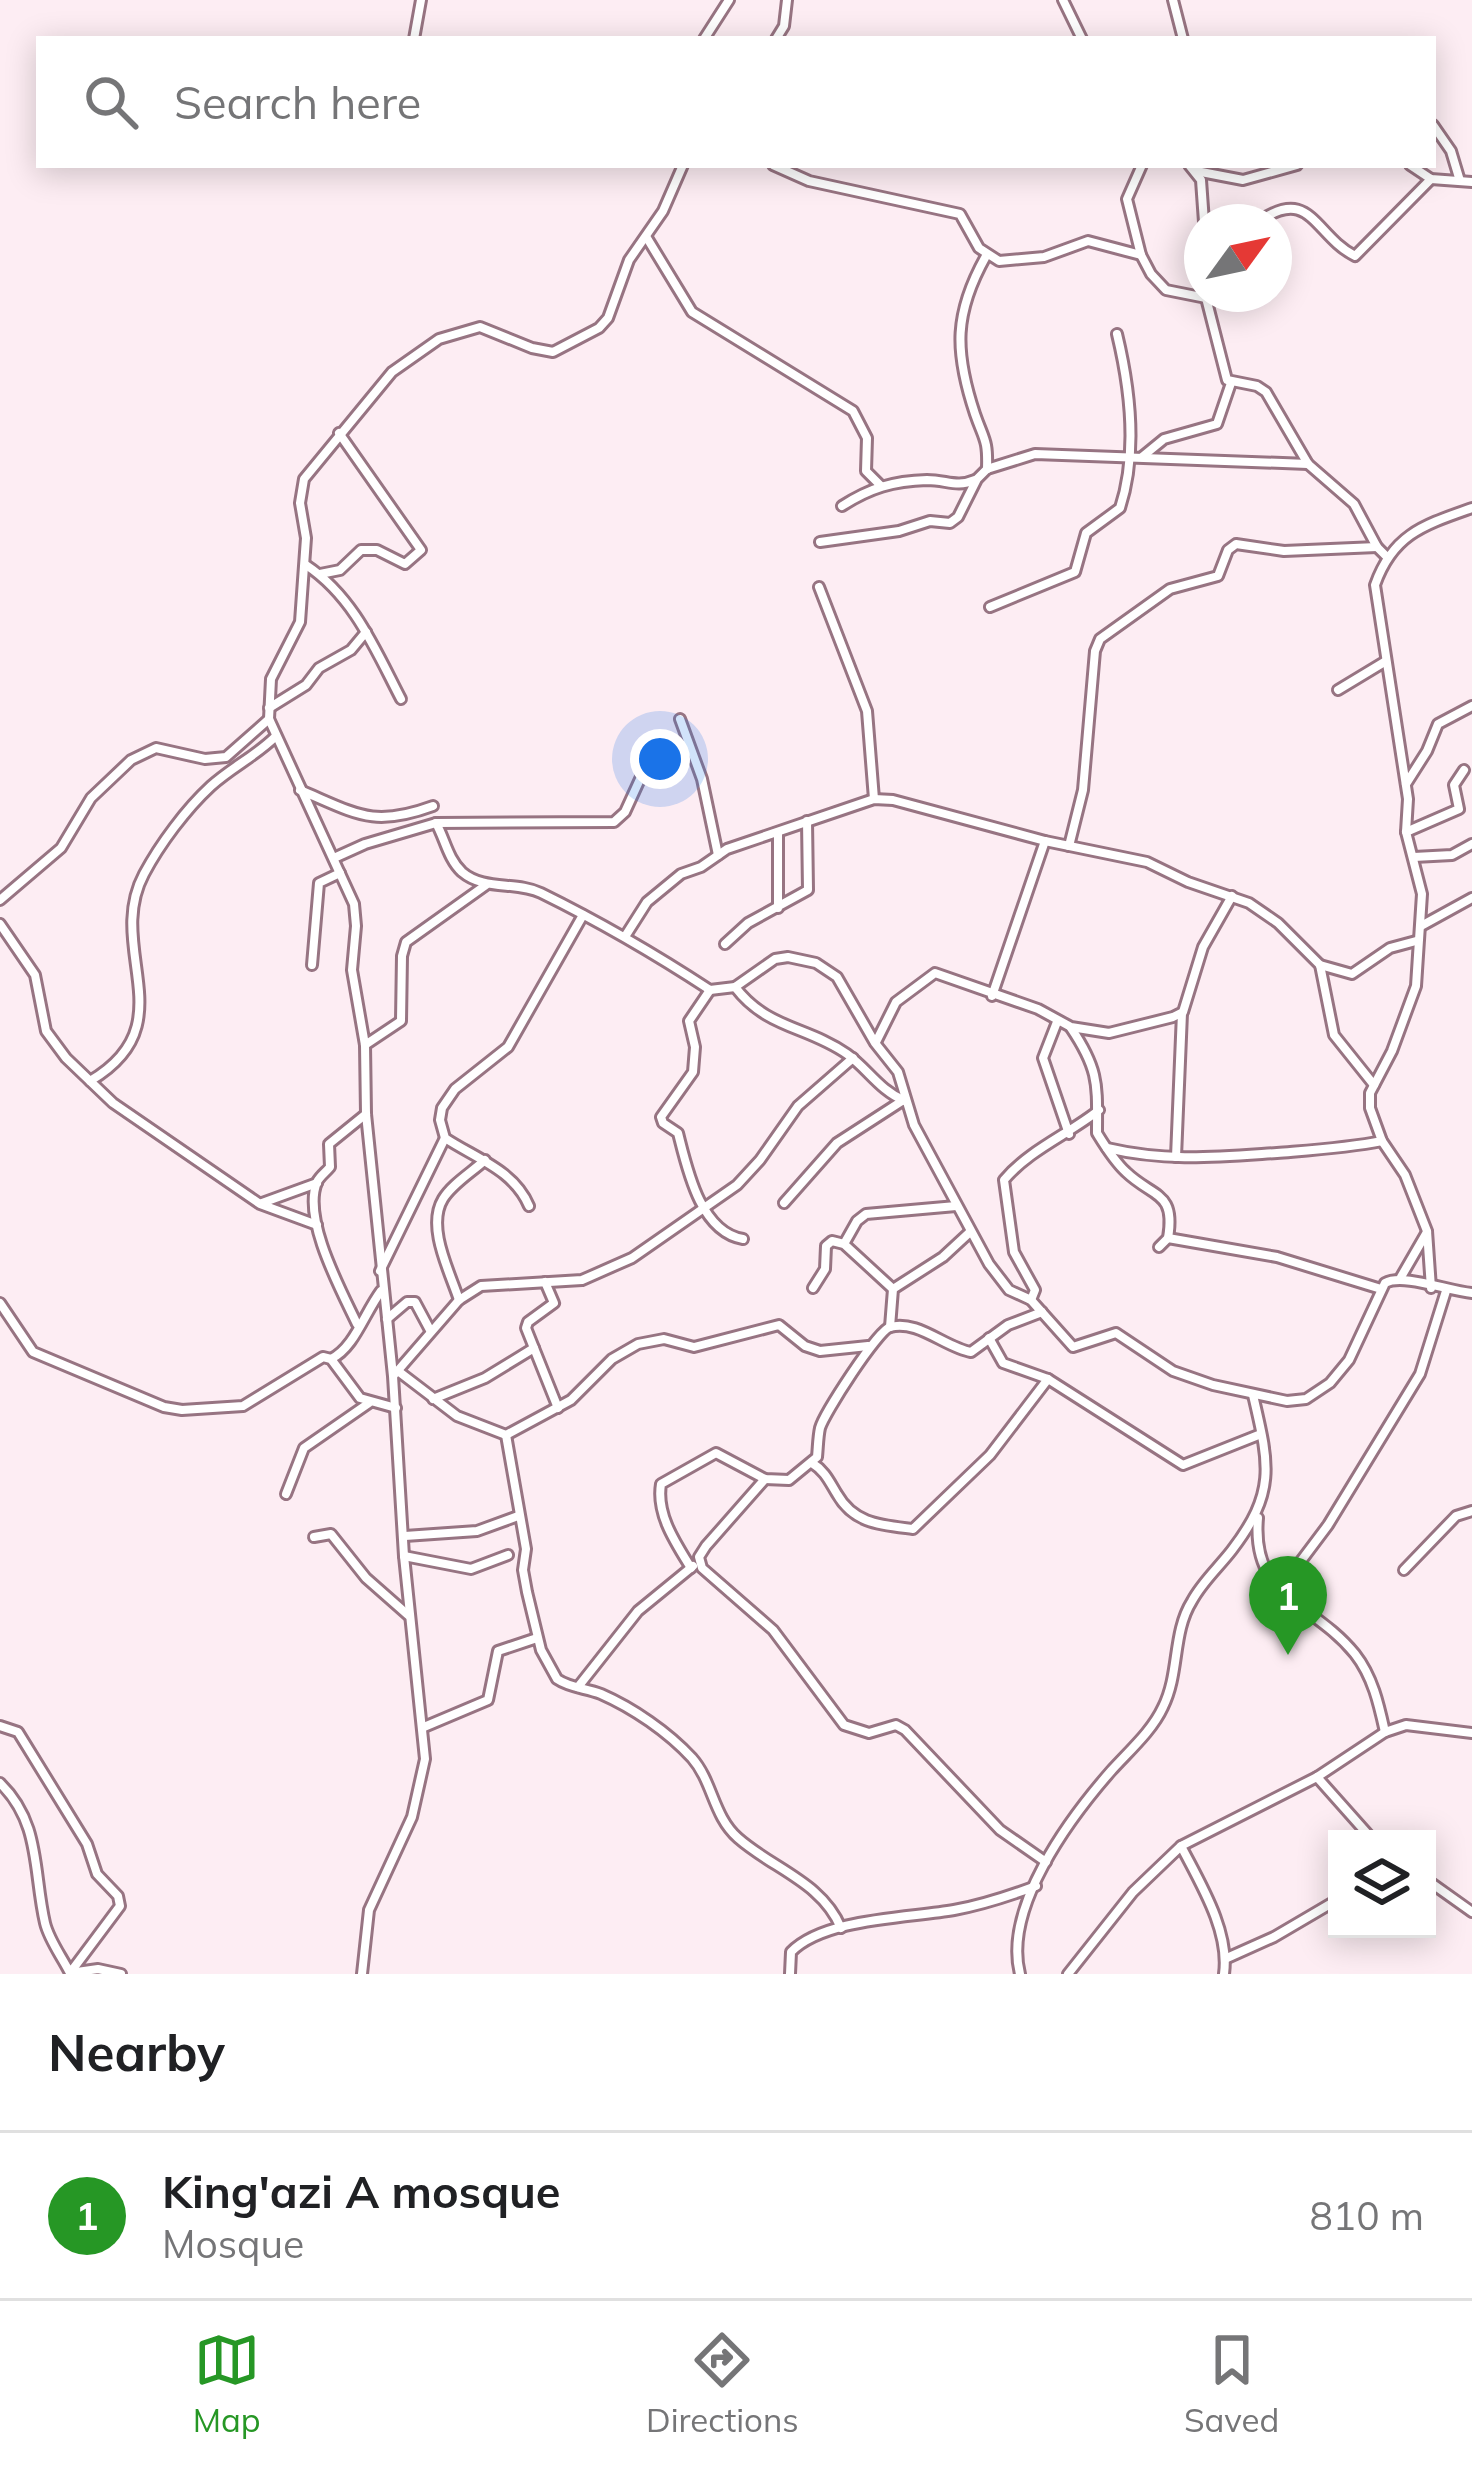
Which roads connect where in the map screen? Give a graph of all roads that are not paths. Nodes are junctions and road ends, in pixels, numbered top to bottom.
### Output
1 (421, 0) edge
2 (729, 0) edge
3 (787, 0) edge
4 (1063, 0) edge
5 (1173, 0) edge
6 (415, 36) edge
7 (706, 36) edge
8 (778, 36) edge
9 (1081, 36) edge
10 (1182, 36) edge
11 (1436, 129) edge
12 (681, 168) edge
13 (779, 168) edge
14 (1141, 168) edge
15 (1193, 168) edge
16 (1286, 168) edge
17 (1414, 168) edge
18 (1431, 179) junction
19 (1460, 181) junction
20 (1472, 182) edge
21 (1203, 204) edge
22 (1292, 207) edge
23 (647, 238) junction
24 (1141, 255) junction
25 (986, 256) junction
26 (1184, 293) edge
27 (1209, 312) edge
28 (1117, 334) dead end
29 (1231, 383) junction
30 (339, 433) junction
31 (1142, 457) junction
32 (1129, 458) junction
33 (1308, 464) junction
34 (987, 469) junction
35 (976, 479) junction
36 (880, 485) junction
37 (842, 506) dead end
38 (1472, 508) edge
39 (820, 542) dead end
40 (1377, 547) junction
41 (1386, 556) junction
42 (305, 564) junction
43 (320, 574) junction
44 (819, 587) dead end
45 (990, 607) dead end
46 (366, 632) junction
47 (1386, 661) junction
48 (1337, 690) dead end
49 (401, 699) dead end
50 (1472, 706) edge
51 (268, 714) junction
52 (680, 719) dead end
53 (276, 736) junction
54 (657, 742) dead end
55 (1464, 770) dead end
56 (1406, 785) junction
57 (300, 790) junction
58 (874, 799) junction
59 (433, 806) dead end
60 (807, 820) junction
61 (436, 823) junction
62 (778, 832) junction
63 (1406, 832) junction
64 (1045, 841) junction
65 (1472, 844) edge
66 (1069, 846) junction
67 (718, 856) junction
68 (1414, 857) junction
69 (334, 858) junction
70 (340, 873) junction
71 (488, 884) junction
72 (1232, 896) junction
73 (1472, 898) edge
74 (0, 900) edge
75 (778, 908) junction
76 (583, 916) junction
77 (0, 924) edge
78 (1420, 926) junction
79 (626, 935) junction
80 (1416, 941) junction
81 (724, 944) dead end
82 (312, 964) dead end
83 (1320, 965) junction
84 (734, 987) junction
85 (710, 990) junction
86 (992, 996) junction
87 (1183, 1012) junction
88 (1057, 1022) junction
89 (1070, 1027) junction
90 (875, 1043) junction
91 (364, 1045) junction
92 (853, 1058) junction
93 (90, 1081) junction
94 (1374, 1085) junction
95 (905, 1101) junction
96 (1100, 1109) junction
97 (366, 1114) junction
98 (1069, 1134) junction
99 (445, 1138) junction
100 (1382, 1141) junction
101 (1106, 1148) junction
102 (1176, 1157) junction
103 (485, 1160) junction
104 (316, 1183) junction
105 (784, 1202) dead end
106 (260, 1204) junction
107 (529, 1206) dead end
108 (956, 1206) junction
109 (704, 1208) junction
110 (317, 1225) junction
111 (1427, 1231) junction
112 (970, 1232) junction
113 (1168, 1238) junction
114 (743, 1239) dead end
115 (844, 1244) junction
116 (1160, 1246) dead end
117 (380, 1272) junction
118 (1401, 1277) junction
119 (545, 1282) junction
120 (813, 1288) dead end
121 (1431, 1288) junction
122 (893, 1289) junction
123 (1381, 1289) junction
124 (382, 1290) junction
125 (1446, 1291) junction
126 (1472, 1293) edge
127 (459, 1300) junction
128 (1031, 1300) junction
129 (0, 1303) edge
130 (1044, 1311) junction
131 (386, 1320) junction
132 (357, 1324) junction
133 (890, 1327) junction
134 (430, 1330) junction
135 (989, 1338) junction
136 (868, 1346) junction
137 (534, 1348) junction
138 (331, 1359) junction
139 (395, 1374) junction
140 (1048, 1378) junction
141 (1253, 1395) junction
142 (433, 1399) junction
143 (369, 1403) junction
144 (396, 1408) junction
145 (558, 1408) junction
146 (1262, 1433) junction
147 (506, 1436) junction
148 (812, 1463) junction
149 (765, 1479) junction
150 (286, 1494) dead end
151 (1259, 1511) junction
152 (1472, 1511) edge
153 (518, 1516) junction
154 (405, 1536) junction
155 (314, 1537) dead end
156 (404, 1556) junction
157 (508, 1556) dead end
158 (695, 1565) junction
159 (1404, 1570) dead end
160 (1280, 1589) junction
161 (410, 1616) junction
162 (537, 1638) junction
163 (578, 1687) junction
164 (0, 1726) edge
165 (424, 1727) junction
166 (1385, 1732) junction
167 (1472, 1733) edge
168 (1317, 1777) junction
169 (0, 1783) edge
170 (1364, 1830) edge
171 (1180, 1846) junction
172 (1046, 1862) junction
173 (1036, 1886) junction
174 (1436, 1886) edge
175 (1328, 1905) edge
176 (1472, 1912) edge
177 (842, 1928) junction
178 (1226, 1958) junction
179 (69, 1974) edge
180 (122, 1974) edge
181 (362, 1974) edge
182 (790, 1974) edge
183 (1020, 1974) edge
184 (1069, 1974) edge
185 (1224, 1974) edge

1 - 6 street
2 - 7 street
3 - 8 street
4 - 9 street
5 - 10 street
11 - 19 street
12 - 23 street
13 - 25 street
14 - 24 street
15 - 16 street
15 - 21 street
17 - 18 street
18 - 19 street
18 - 22 street
19 - 20 street
23 - 30 street
23 - 36 street
24 - 25 street
24 - 26 street
25 - 34 street
27 - 29 street
28 - 32 street
29 - 31 street
29 - 33 street
30 - 42 street
30 - 43 street
31 - 32 street
31 - 33 street
32 - 34 street
32 - 45 street
33 - 40 street
34 - 35 street
35 - 36 street
35 - 39 street
36 - 37 street
38 - 41 street
40 - 41 street
40 - 66 street
41 - 47 street
42 - 43 street
42 - 51 street
43 - 46 street
44 - 58 street
46 - 49 street
46 - 51 street
47 - 48 street
47 - 56 street
50 - 56 street
51 - 53 street
51 - 74 street
52 - 67 street
53 - 57 street
53 - 93 street
54 - 61 street
55 - 63 street
56 - 63 street
57 - 59 street
57 - 69 street
58 - 60 street
58 - 64 street
60 - 62 street
60 - 75 street
61 - 69 street
61 - 71 street
62 - 67 street
62 - 75 street
63 - 68 street
64 - 66 street
64 - 86 street
65 - 68 street
66 - 72 street
67 - 79 street
68 - 78 street
69 - 70 street
70 - 82 street
70 - 91 street
71 - 76 street
71 - 91 street
72 - 83 street
72 - 87 street
73 - 78 street
75 - 81 street
76 - 79 street
76 - 99 street
77 - 93 street
78 - 80 street
79 - 85 street
80 - 83 street
80 - 94 street
83 - 94 street
84 - 85 street
84 - 90 street
84 - 92 street
85 - 109 street
86 - 88 street
86 - 90 street
87 - 89 street
87 - 102 street
88 - 89 street
88 - 98 street
89 - 96 street
90 - 95 street
91 - 97 street
92 - 95 street
92 - 109 street
93 - 106 street
94 - 100 street
95 - 105 street
95 - 108 street
96 - 98 street
96 - 101 street
97 - 104 street
97 - 117 street
98 - 128 street
99 - 103 street
99 - 117 street
100 - 102 street
100 - 111 street
101 - 102 street
101 - 113 street
103 - 107 street
103 - 127 street
104 - 106 street
104 - 110 street
106 - 110 street
108 - 112 street
108 - 115 street
109 - 114 street
109 - 119 street
110 - 132 street
111 - 118 street
111 - 121 street
112 - 122 street
112 - 128 street
113 - 116 street
113 - 123 street
115 - 120 street
115 - 122 street
117 - 124 street
118 - 121 street
118 - 123 street
119 - 127 street
119 - 137 street
121 - 125 street
122 - 133 street
123 - 141 street
124 - 131 street
124 - 132 street
125 - 126 street
125 - 160 street
127 - 134 street
128 - 130 street
129 - 138 street
130 - 135 street
130 - 141 street
131 - 134 street
131 - 139 street
132 - 138 street
133 - 135 street
133 - 136 street
134 - 139 street
135 - 140 street
136 - 145 street
136 - 148 street
137 - 142 street
137 - 145 street
138 - 143 street
139 - 142 street
139 - 144 street
140 - 146 street
140 - 148 street
141 - 146 street
142 - 147 street
143 - 144 street
143 - 150 street
144 - 154 street
145 - 147 street
146 - 151 street
147 - 153 street
148 - 149 street
149 - 158 street
149 - 158 street
151 - 160 street
151 - 172 street
152 - 159 street
153 - 154 street
153 - 162 street
154 - 156 street
155 - 161 street
156 - 157 street
156 - 161 street
158 - 163 street
158 - 172 street
160 - 166 street
161 - 165 street
162 - 163 street
162 - 165 street
163 - 177 street
164 - 179 street
165 - 181 street
166 - 167 street
166 - 168 street
168 - 170 street
168 - 171 street
169 - 179 street
171 - 178 street
171 - 184 street
172 - 173 street
173 - 177 street
173 - 183 street
174 - 176 street
175 - 178 street
177 - 182 street
178 - 185 street
179 - 180 street

